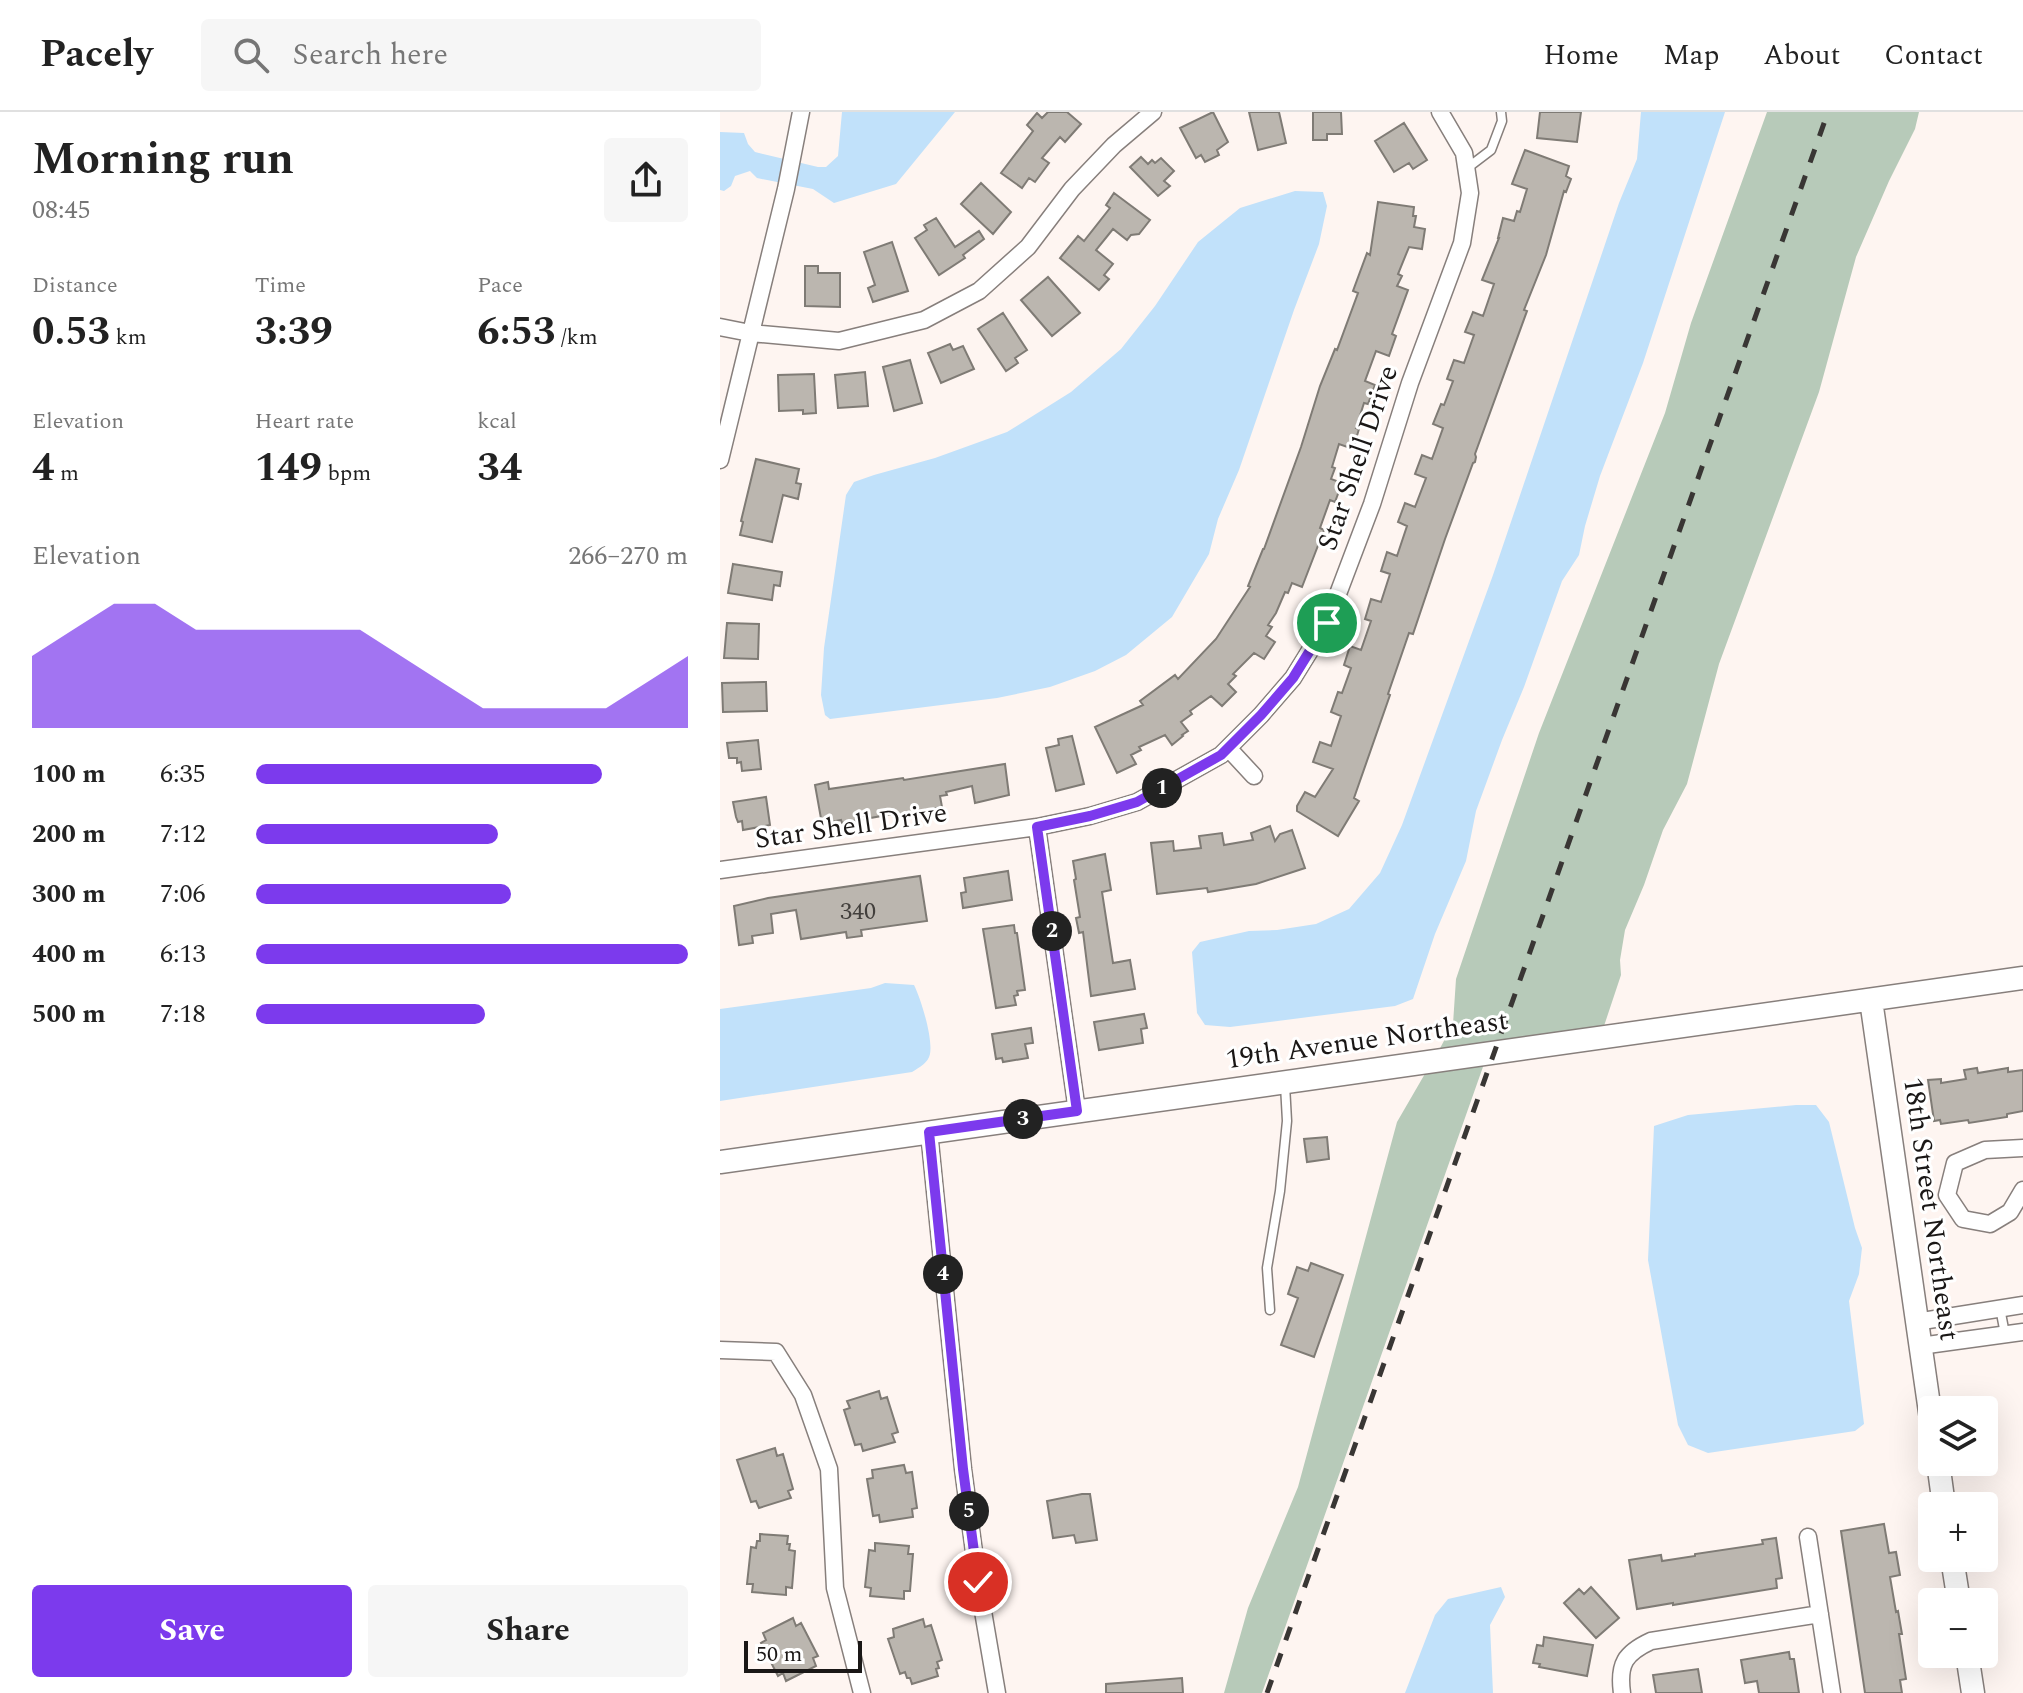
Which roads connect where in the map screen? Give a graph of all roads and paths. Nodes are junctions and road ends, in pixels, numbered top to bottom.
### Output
1 (801, 112) edge
2 (1153, 112) edge
3 (1440, 112) edge
4 (1501, 112) edge
5 (1466, 169) junction
6 (720, 327) edge
7 (750, 333) junction
8 (720, 460) edge
9 (1228, 748) junction
10 (1254, 776) dead end
11 (1037, 827) junction
12 (720, 870) edge
13 (2023, 978) edge
14 (1871, 1000) junction
15 (1285, 1082) junction
16 (1077, 1111) junction
17 (929, 1132) junction
18 (2023, 1148) edge
19 (720, 1162) edge
20 (2023, 1190) edge
21 (2023, 1305) edge
22 (2000, 1308) junction
23 (1270, 1310) dead end
24 (1916, 1322) junction
25 (2023, 1332) edge
26 (2005, 1334) junction
27 (1920, 1346) junction
28 (720, 1350) edge
29 (1928, 1396) edge
30 (1808, 1537) dead end
31 (1820, 1614) junction
32 (1969, 1668) edge
33 (862, 1693) edge
34 (997, 1693) edge
35 (1622, 1693) edge
36 (1832, 1693) edge
37 (1973, 1693) edge

1 - 7 street
2 - 7 street
3 - 5 street, Star Shell Drive
4 - 5 lane
5 - 9 street, Star Shell Drive
6 - 7 street
7 - 8 street
9 - 10 street
9 - 11 street, Star Shell Drive
11 - 12 street, Star Shell Drive
11 - 16 street
13 - 14 street, 19th Avenue Northeast
14 - 15 street, 19th Avenue Northeast
14 - 24 street, 18th Street Northeast
15 - 16 street, 19th Avenue Northeast
15 - 23 lane
16 - 17 street, 19th Avenue Northeast
17 - 19 street, 19th Avenue Northeast
17 - 34 street
18 - 20 street
21 - 22 street
22 - 24 street
22 - 26 lane
24 - 27 street, 18th Street Northeast
25 - 26 street
26 - 27 street
27 - 29 street, 18th Street Northeast
28 - 33 street
30 - 31 street
31 - 35 street
31 - 36 street
32 - 37 street

